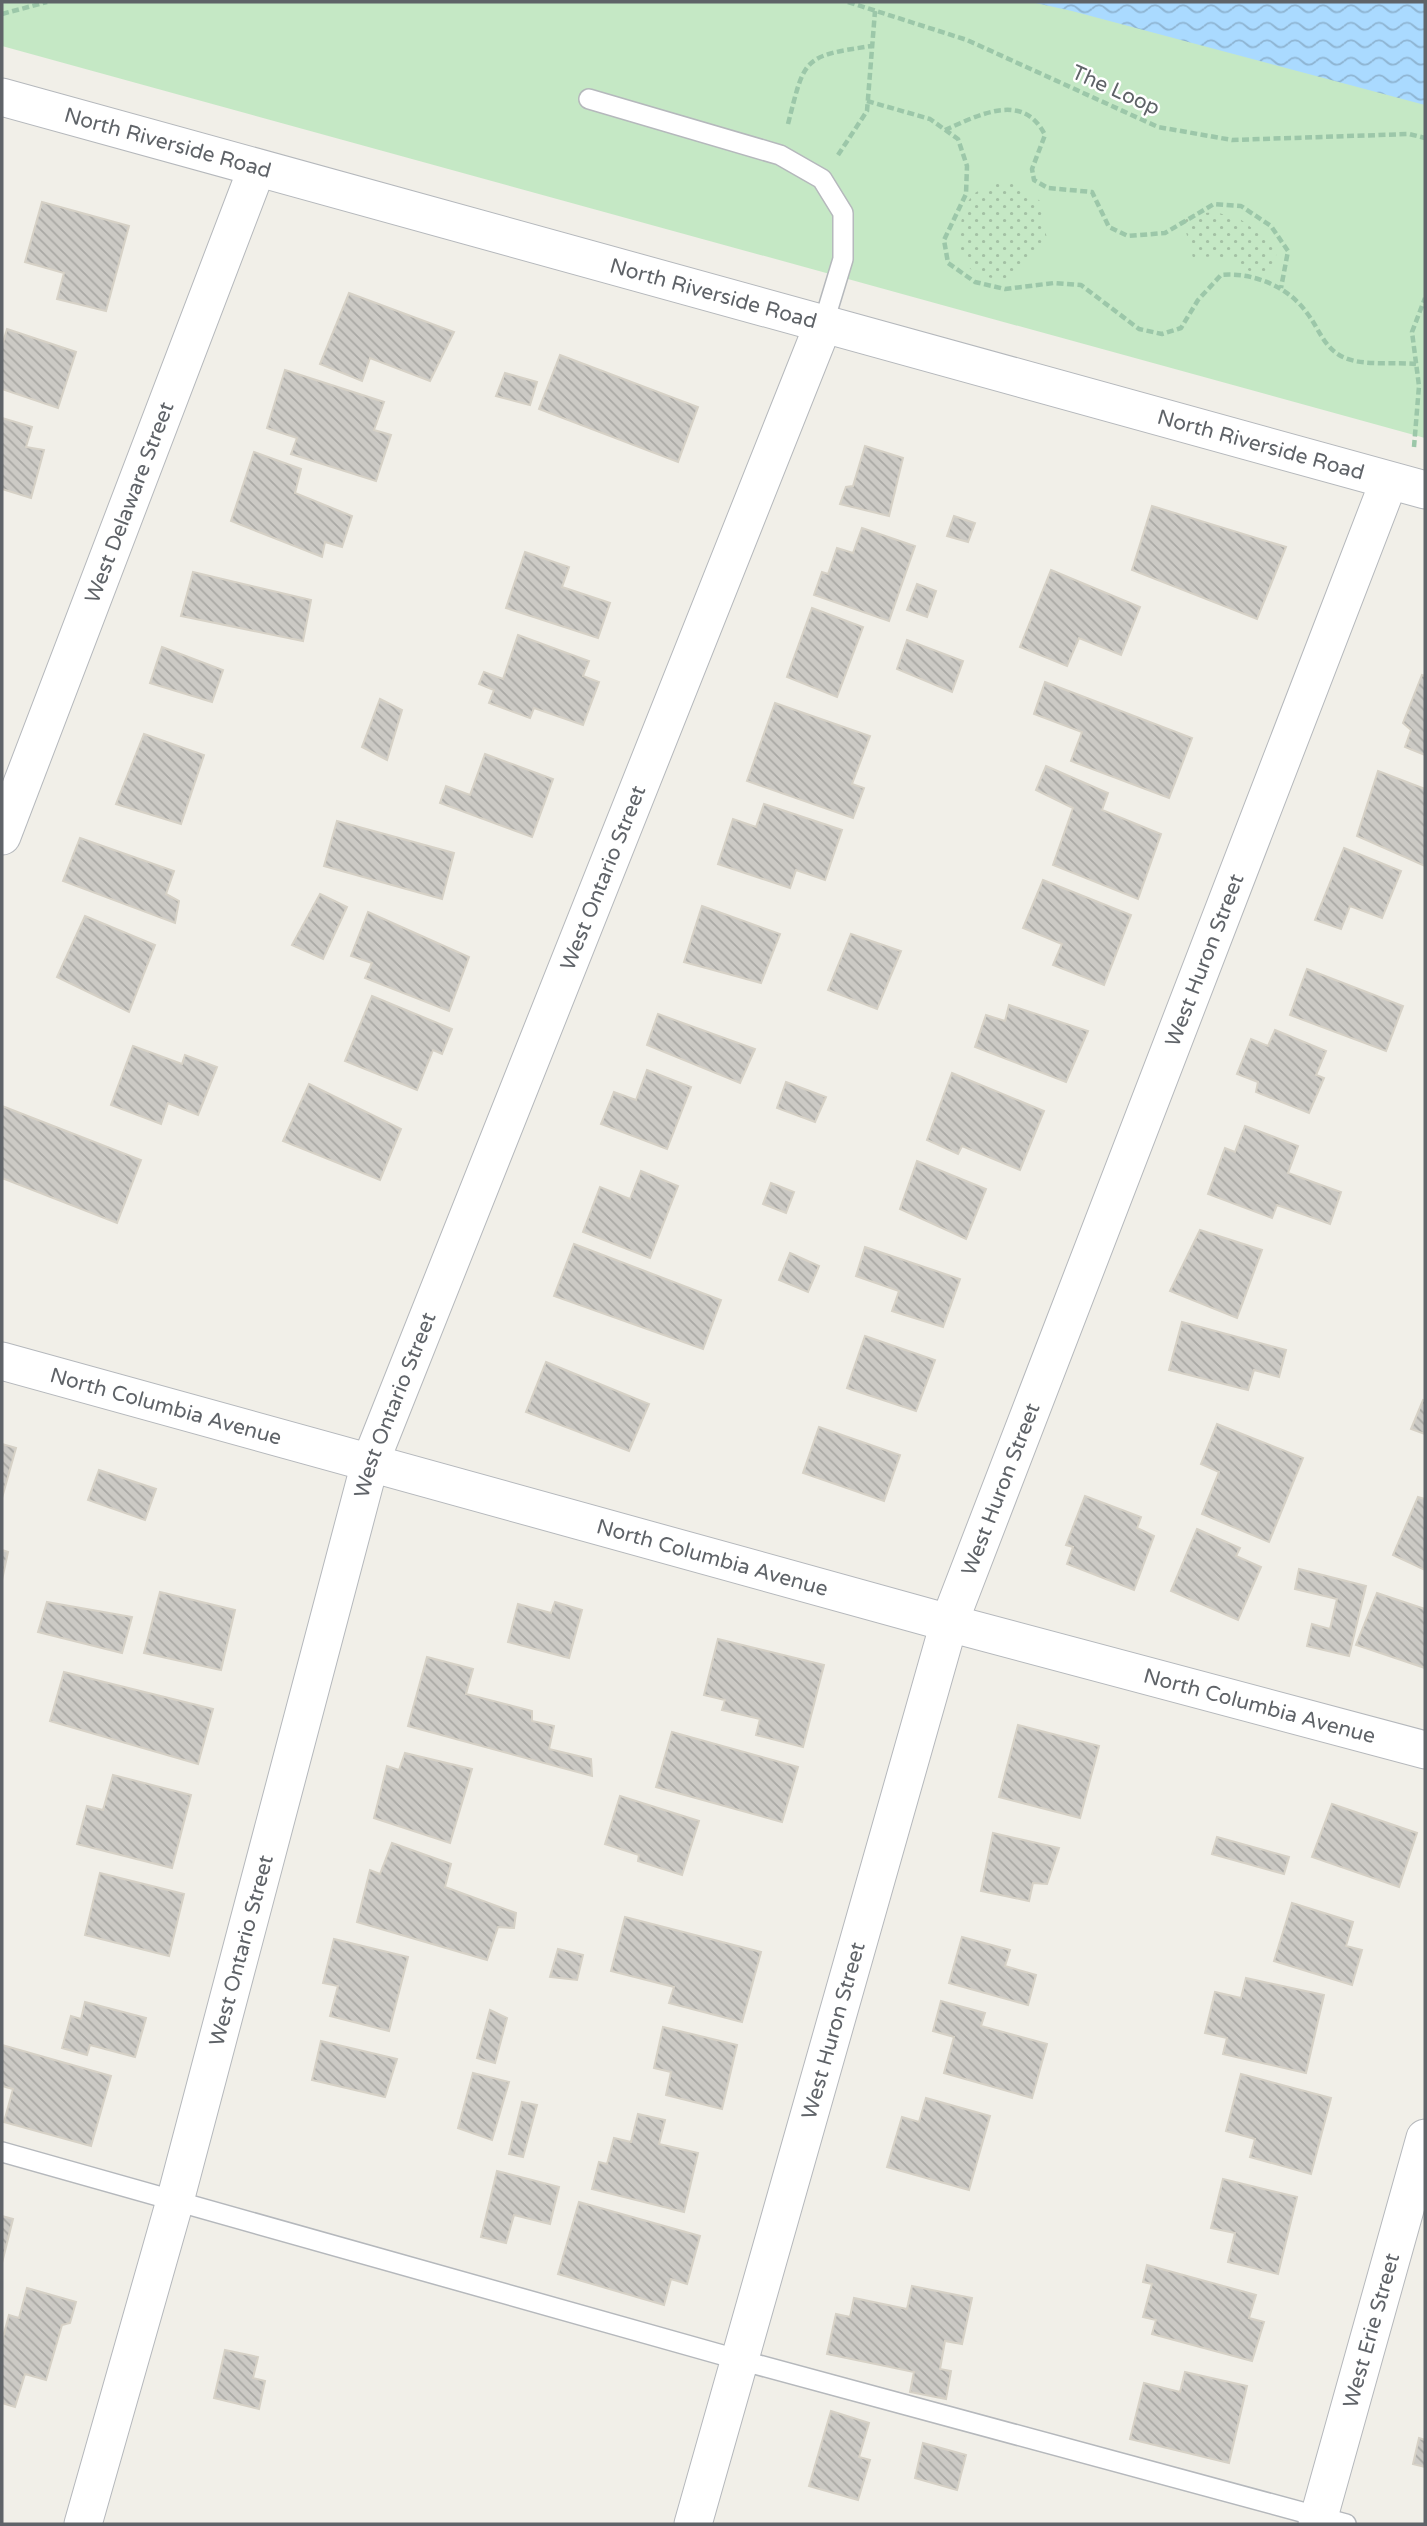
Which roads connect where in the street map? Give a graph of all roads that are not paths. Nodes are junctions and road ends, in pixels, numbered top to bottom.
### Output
1 (2, 97) edge
2 (589, 99) dead end
3 (257, 168) junction
4 (822, 325) junction
5 (1408, 486) edge
6 (2, 836) edge
7 (2, 1361) edge
8 (370, 1463) junction
9 (949, 1623) junction
10 (1425, 1750) edge
11 (1425, 2138) edge
12 (2, 2152) edge
13 (176, 2201) junction
14 (740, 2360) junction
15 (1328, 2522) edge
16 (83, 2524) edge
17 (693, 2524) edge

1 - 3 street, North Riverside Road
2 - 4 lane
3 - 4 street, North Riverside Road
3 - 6 street, West Delaware Street
4 - 5 street, North Riverside Road
4 - 8 street, West Ontario Street
5 - 9 street, West Huron Street
7 - 8 street, North Columbia Avenue
8 - 9 street, North Columbia Avenue
8 - 13 street, West Ontario Street
9 - 10 street, North Columbia Avenue
9 - 14 street, West Huron Street
11 - 15 street, West Erie Street
12 - 13 lane
13 - 14 lane
13 - 16 street, West Ontario Street
14 - 15 lane
14 - 17 street, West Huron Street

